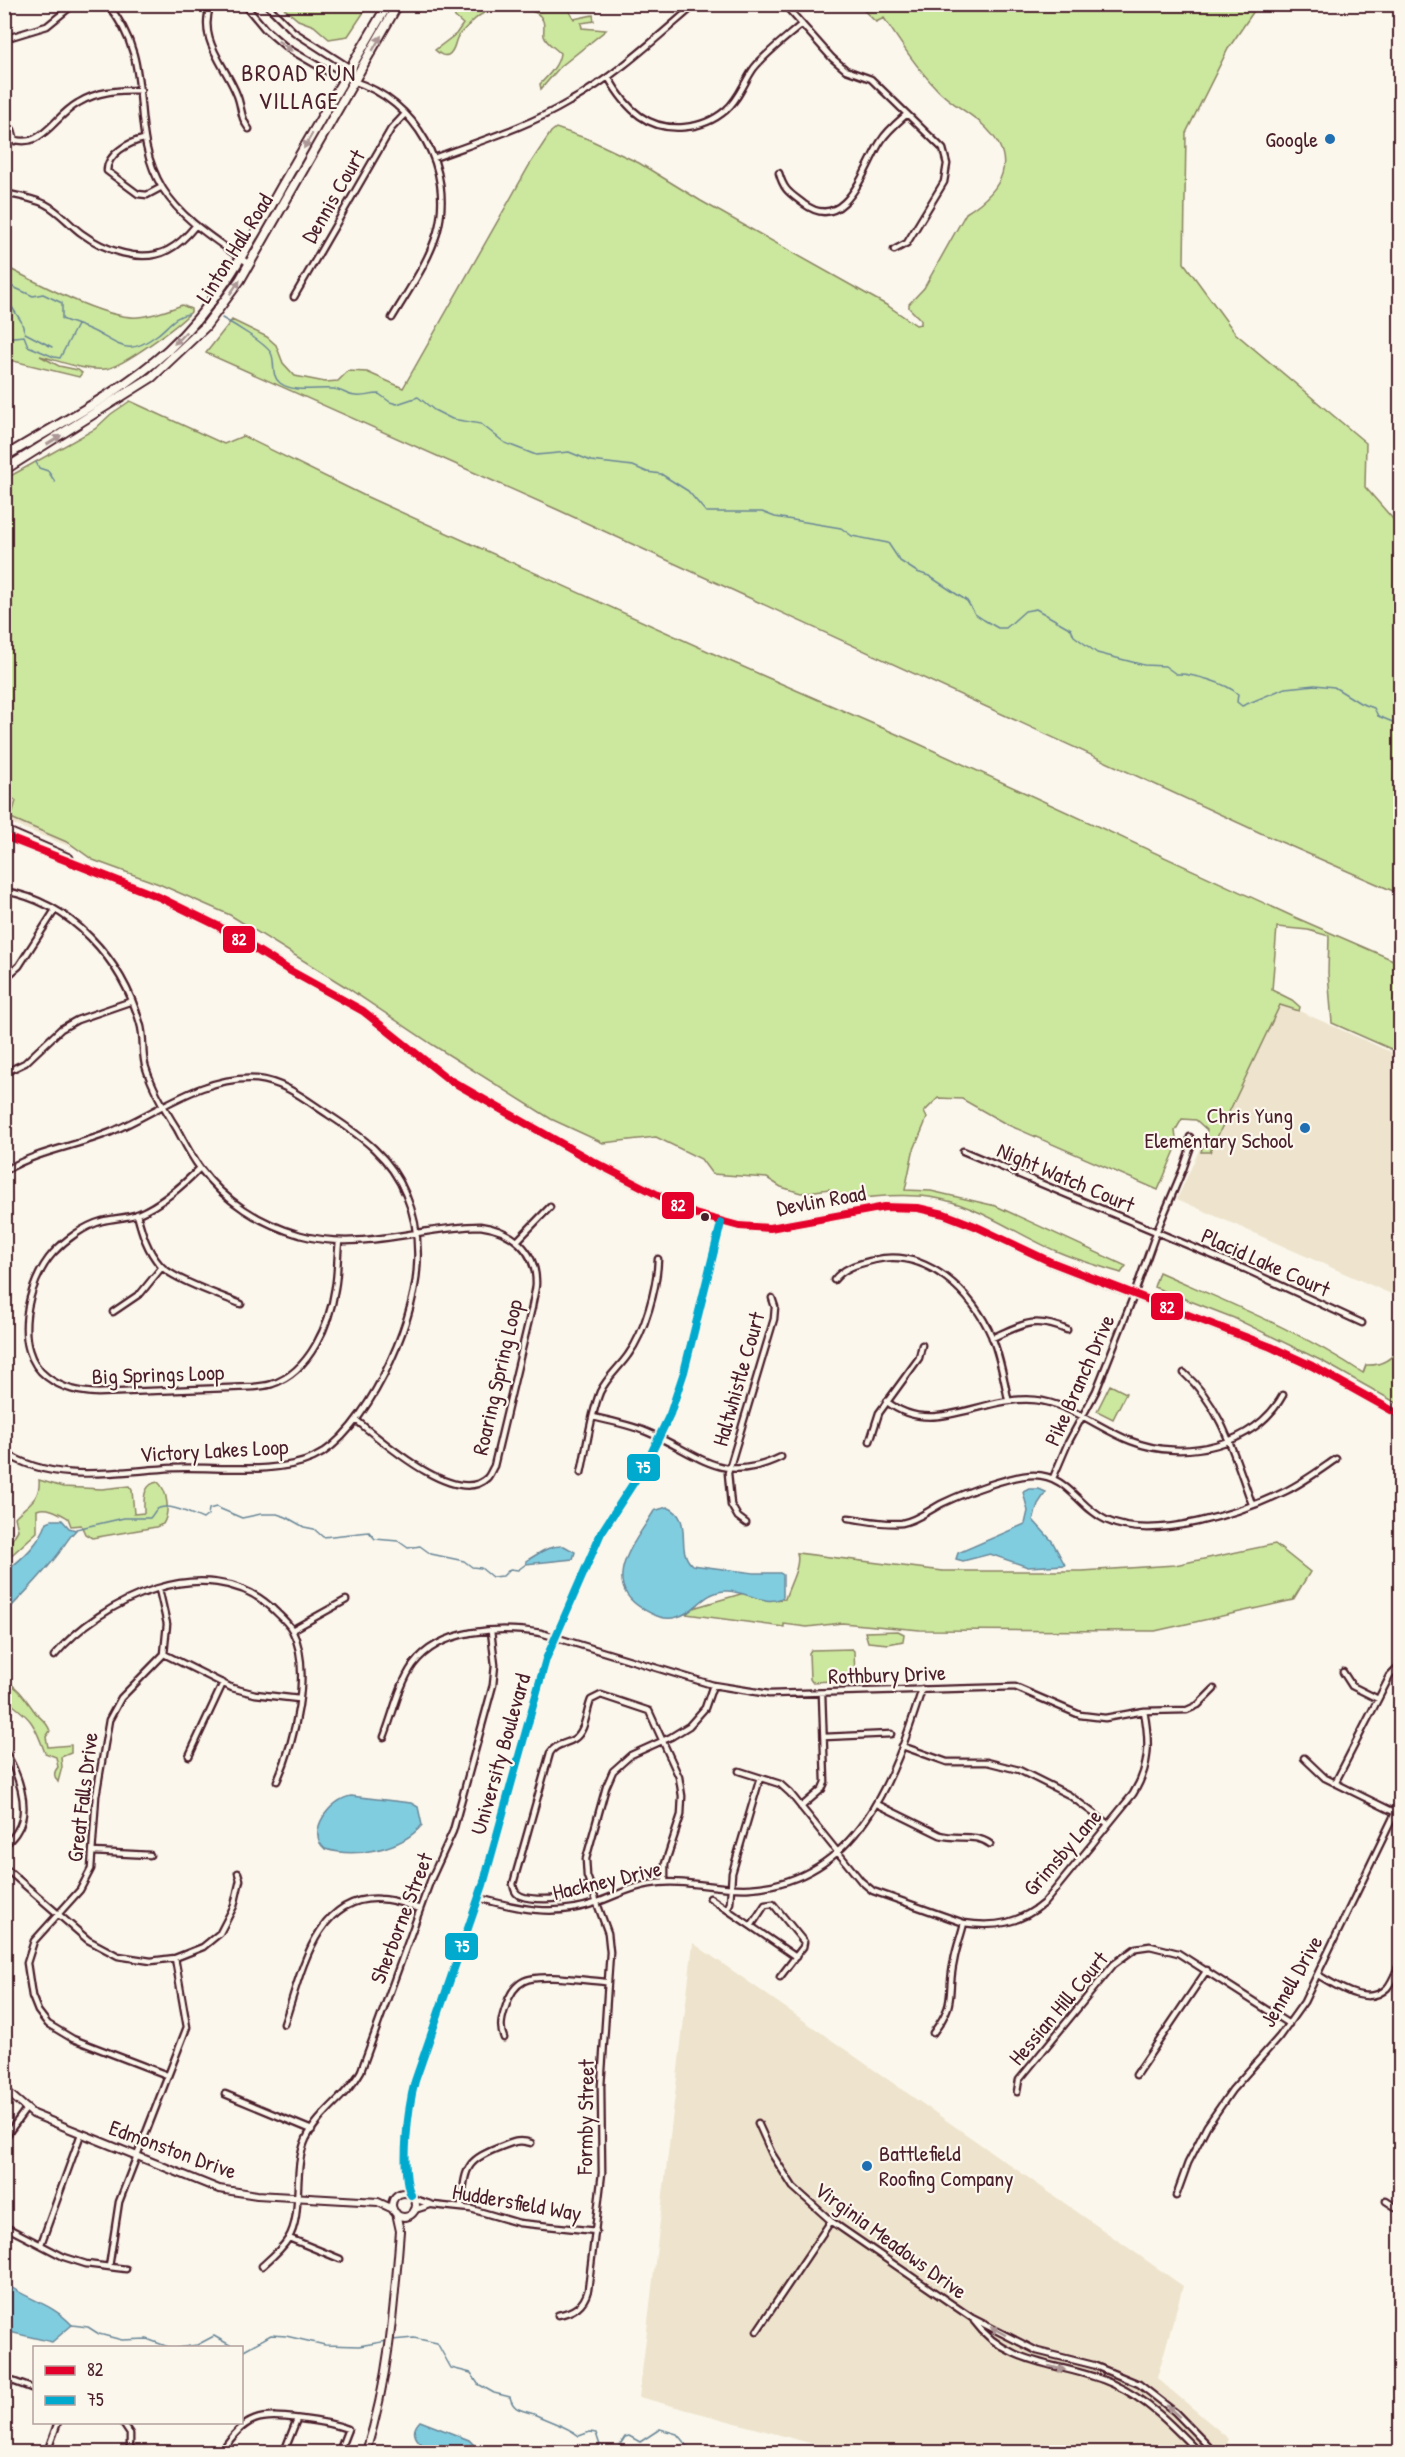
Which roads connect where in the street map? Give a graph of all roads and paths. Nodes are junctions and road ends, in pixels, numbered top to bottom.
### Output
1 (74, 4) edge
2 (107, 4) edge
3 (211, 4) edge
4 (244, 4) edge
5 (266, 4) edge
6 (388, 4) edge
7 (398, 4) edge
8 (696, 4) edge
9 (784, 4) edge
10 (802, 24) junction
11 (4, 39) edge
12 (350, 68) junction
13 (608, 77) junction
14 (343, 81) junction
15 (354, 81) junction
16 (141, 90) junction
17 (405, 114) junction
18 (907, 114) junction
19 (4, 122) edge
20 (249, 129) dead end
21 (4, 136) edge
22 (144, 139) junction
23 (15, 141) junction
24 (434, 158) junction
25 (779, 173) dead end
26 (162, 187) junction
27 (4, 193) edge
28 (196, 225) junction
29 (894, 250) dead end
30 (241, 258) junction
31 (249, 264) junction
32 (294, 297) dead end
33 (392, 318) dead end
34 (4, 457) edge
35 (4, 470) edge
36 (4, 830) edge
37 (4, 836) edge
38 (84, 867) junction
39 (4, 891) edge
40 (55, 910) junction
41 (4, 979) edge
42 (132, 1001) junction
43 (4, 1073) edge
44 (163, 1107) junction
45 (1190, 1137) dead end
46 (963, 1151) dead end
47 (200, 1168) junction
48 (4, 1171) edge
49 (550, 1207) dead end
50 (137, 1214) junction
51 (721, 1222) junction
52 (1156, 1233) junction
53 (417, 1234) junction
54 (518, 1240) junction
55 (339, 1242) junction
56 (658, 1259) dead end
57 (162, 1267) junction
58 (834, 1280) dead end
59 (1134, 1295) junction
60 (772, 1298) dead end
61 (241, 1304) dead end
62 (113, 1312) dead end
63 (1362, 1323) dead end
64 (1067, 1330) dead end
65 (992, 1338) junction
66 (922, 1345) dead end
67 (1184, 1373) dead end
68 (1283, 1395) dead end
69 (1008, 1399) junction
70 (886, 1401) junction
71 (1401, 1415) edge
72 (593, 1417) junction
73 (1081, 1417) junction
74 (356, 1420) junction
75 (659, 1438) junction
76 (870, 1441) dead end
77 (1228, 1441) junction
78 (4, 1452) edge
79 (781, 1457) dead end
80 (1336, 1459) dead end
81 (730, 1469) junction
82 (581, 1473) dead end
83 (1053, 1478) junction
84 (1252, 1504) junction
85 (848, 1518) dead end
86 (746, 1523) dead end
87 (159, 1589) junction
88 (346, 1599) dead end
89 (292, 1630) junction
90 (491, 1631) junction
91 (555, 1637) junction
92 (164, 1654) junction
93 (54, 1656) dead end
94 (1401, 1666) edge
95 (1343, 1672) dead end
96 (223, 1683) junction
97 (713, 1685) junction
98 (922, 1689) junction
99 (1214, 1689) dead end
100 (822, 1693) junction
101 (299, 1699) junction
102 (1378, 1699) junction
103 (1144, 1711) junction
104 (891, 1734) dead end
105 (384, 1737) dead end
106 (824, 1737) junction
107 (663, 1740) junction
108 (902, 1746) junction
109 (4, 1750) edge
110 (189, 1756) dead end
111 (1304, 1758) dead end
112 (739, 1771) dead end
113 (760, 1778) junction
114 (277, 1781) dead end
115 (1335, 1783) junction
116 (1401, 1803) edge
117 (877, 1804) junction
118 (801, 1806) junction
119 (1396, 1813) junction
120 (1108, 1824) junction
121 (990, 1844) dead end
122 (4, 1846) edge
123 (93, 1852) junction
124 (837, 1853) junction
125 (150, 1855) dead end
126 (4, 1867) edge
127 (238, 1873) dead end
128 (665, 1882) junction
129 (590, 1884) junction
130 (730, 1887) junction
131 (479, 1898) junction
132 (710, 1898) dead end
133 (597, 1903) junction
134 (420, 1909) junction
135 (727, 1909) junction
136 (58, 1914) junction
137 (964, 1923) junction
138 (751, 1926) junction
139 (175, 1958) junction
140 (796, 1958) junction
141 (1401, 1963) edge
142 (1207, 1970) junction
143 (1318, 1975) junction
144 (780, 1977) dead end
145 (608, 1982) junction
146 (284, 2024) dead end
147 (1289, 2024) junction
148 (933, 2032) dead end
149 (504, 2038) dead end
150 (167, 2075) junction
151 (1136, 2075) dead end
152 (4, 2089) edge
153 (1017, 2092) dead end
154 (225, 2094) dead end
155 (26, 2109) junction
156 (758, 2123) dead end
157 (312, 2130) junction
158 (81, 2134) junction
159 (4, 2139) edge
160 (531, 2143) dead end
161 (137, 2156) junction
162 (405, 2176) junction
163 (397, 2196) junction
164 (1176, 2196) dead end
165 (297, 2197) junction
166 (412, 2197) junction
167 (1386, 2201) dead end
168 (378, 2202) junction
169 (433, 2205) junction
170 (461, 2207) junction
171 (414, 2210) junction
172 (1401, 2210) edge
173 (394, 2211) junction
174 (407, 2216) junction
175 (831, 2221) junction
176 (4, 2226) edge
177 (400, 2231) junction
178 (596, 2231) junction
179 (289, 2238) junction
180 (41, 2244) junction
181 (340, 2259) dead end
182 (262, 2266) dead end
183 (109, 2267) junction
184 (126, 2269) dead end
185 (558, 2315) dead end
186 (972, 2318) junction
187 (757, 2331) dead end
188 (4, 2378) edge
189 (33, 2389) edge
190 (297, 2419) junction
191 (57, 2424) edge
192 (123, 2424) edge
193 (47, 2452) edge
194 (130, 2452) edge
195 (221, 2452) edge
196 (284, 2452) edge
197 (339, 2452) edge
198 (366, 2452) edge
199 (1198, 2452) edge
200 (1214, 2452) edge

1 - 11 street
2 - 16 street
3 - 20 street
4 -> 14 street
5 - 12 street
6 - 12 main road, Linton Hall Road
15 -> 7 main road, Linton Hall Road
8 - 13 street
9 - 10 street
10 - 13 street
10 - 18 street
12 - 14 main road, Linton Hall Road
12 - 15 street
13 - 24 street
14 - 15 street
14 -> 30 main road, Linton Hall Road
15 - 17 street
15 - 31 main road, Linton Hall Road
16 - 22 street
16 - 23 street
17 - 24 street
17 - 32 street, Dennis Court
18 - 25 street
18 - 29 street
19 - 23 street
21 - 23 street
22 - 26 street
22 - 26 street
24 - 33 street
26 - 28 street
27 - 28 street
28 - 30 street
30 - 31 street
30 -> 34 main road, Linton Hall Road
35 -> 31 main road, Linton Hall Road
36 - 38 main road, Devlin Road
37 - 38 main road, Devlin Road
38 - 51 main road, Devlin Road
39 - 40 street
40 - 41 street
40 - 42 street
42 - 43 street
42 - 44 street
44 - 47 street
44 - 48 street, Victory Lakes Loop
44 - 53 street, Victory Lakes Loop
45 - 52 street, Pike Branch Drive
46 - 52 street, Night Watch Court
47 - 50 street, Big Springs Loop
47 - 55 street
49 - 54 street
50 - 55 street, Big Springs Loop
50 - 57 street
51 - 59 main road, Devlin Road
51 - 75 street, University Boulevard
52 - 59 street, Pike Branch Drive
52 - 63 street, Placid Lake Court
53 - 54 street
53 - 55 street
53 - 74 street, Victory Lakes Loop
54 - 74 street, Roaring Spring Loop
56 - 72 street
57 - 61 street
57 - 62 street
58 - 65 street
59 - 71 main road, Devlin Road
59 - 73 street, Pike Branch Drive
60 - 81 street, Haltwhistle Court
64 - 65 street
65 - 69 street
66 - 70 street
67 - 77 street
68 - 77 street
69 - 70 street
69 - 73 street
70 - 76 street
72 - 75 street
72 - 82 street
73 - 77 street
73 - 83 street, Pike Branch Drive
74 - 78 street, Victory Lakes Loop
75 - 81 street
75 - 91 street, University Boulevard
77 - 84 street
79 - 81 street
80 - 84 street
81 - 86 street, Haltwhistle Court
83 - 84 street
83 - 85 street
87 - 89 street
87 - 92 street
87 - 93 street
88 - 89 street
89 - 101 street
90 - 91 street, Rothbury Drive
90 - 105 street, Rothbury Drive
90 - 134 street, Sherborne Street
91 - 97 street, Rothbury Drive
91 - 131 street, University Boulevard
92 - 96 street
92 - 123 street, Great Falls Drive
94 - 102 street
95 - 102 street
96 - 101 street
96 - 110 street
97 - 100 street, Rothbury Drive
97 - 107 street, Formby Street
98 - 100 street, Rothbury Drive
98 - 103 street, Rothbury Drive
98 - 108 street, Hackney Drive
99 - 103 street, Rothbury Drive
100 - 106 street
101 - 114 street
102 - 115 street
103 - 120 street, Grimsby Lane
104 - 106 street
106 - 118 street
107 - 128 street
107 - 129 street, Formby Street
107 - 129 street
108 - 117 street, Hackney Drive
108 - 120 street
109 - 122 street
111 - 115 street
112 - 113 street, Grimsby Lane
113 - 118 street, Grimsby Lane
113 - 130 street
115 - 119 street
116 - 119 street, Jennell Drive
117 - 121 street
117 - 124 street, Hackney Drive
118 - 124 street, Grimsby Lane
119 - 143 street, Jennell Drive
120 - 137 street, Grimsby Lane
123 - 125 street
123 - 136 street, Great Falls Drive
124 - 130 street, Hackney Drive
124 - 137 street, Grimsby Lane
126 - 136 street
127 - 139 street
128 - 130 street, Hackney Drive
128 - 133 street, Hackney Drive
129 - 133 street, Formby Street
130 - 135 street
131 - 133 street, Hackney Drive
131 - 162 street, University Boulevard
132 - 135 street
133 - 145 street, Formby Street
134 - 146 street
134 - 157 street, Sherborne Street
135 - 138 street
136 - 139 street
136 - 150 street, Great Falls Drive
137 - 148 street
138 - 140 street
138 - 140 street
139 - 150 street
140 - 144 street
141 - 143 street
142 - 147 street, Hessian Hill Court
142 - 151 street
142 - 153 street, Hessian Hill Court
143 - 147 street, Jennell Drive
145 - 149 street
145 - 178 street, Formby Street
147 - 164 street, Jennell Drive
150 - 161 street
152 - 155 street, Edmonston Drive
154 - 157 street
155 - 158 street, Edmonston Drive
155 - 159 street
156 - 175 street, Virginia Meadows Drive
157 - 165 street, Sherborne Street
158 - 161 street, Edmonston Drive
158 - 180 street
160 - 170 street
161 - 165 street, Edmonston Drive
161 - 183 street
162 - 163 street, University Boulevard
162 - 166 street, University Boulevard
163 - 166 street
163 - 168 street, Edmonston Drive
163 - 173 street
165 - 168 street, Edmonston Drive
165 - 179 street, Sherborne Street
166 - 169 street, Huddersfield Way
166 - 171 street
167 - 172 street
168 - 173 street, Edmonston Drive
169 - 170 street, Huddersfield Way
169 - 171 street, Huddersfield Way
170 - 178 street, Huddersfield Way
171 - 174 street
173 - 174 street
173 - 177 street
174 - 177 street
175 - 186 street, Virginia Meadows Drive
175 - 187 street
176 - 180 street
177 - 198 street
178 - 185 street, Formby Street
179 - 181 street
179 - 182 street
180 - 183 street
183 - 184 street
186 -> 199 street, Virginia Meadows Drive
200 -> 186 street, Virginia Meadows Drive
188 - 189 street
190 - 195 street
190 - 196 street
190 - 197 street
191 - 193 street
192 - 194 street

